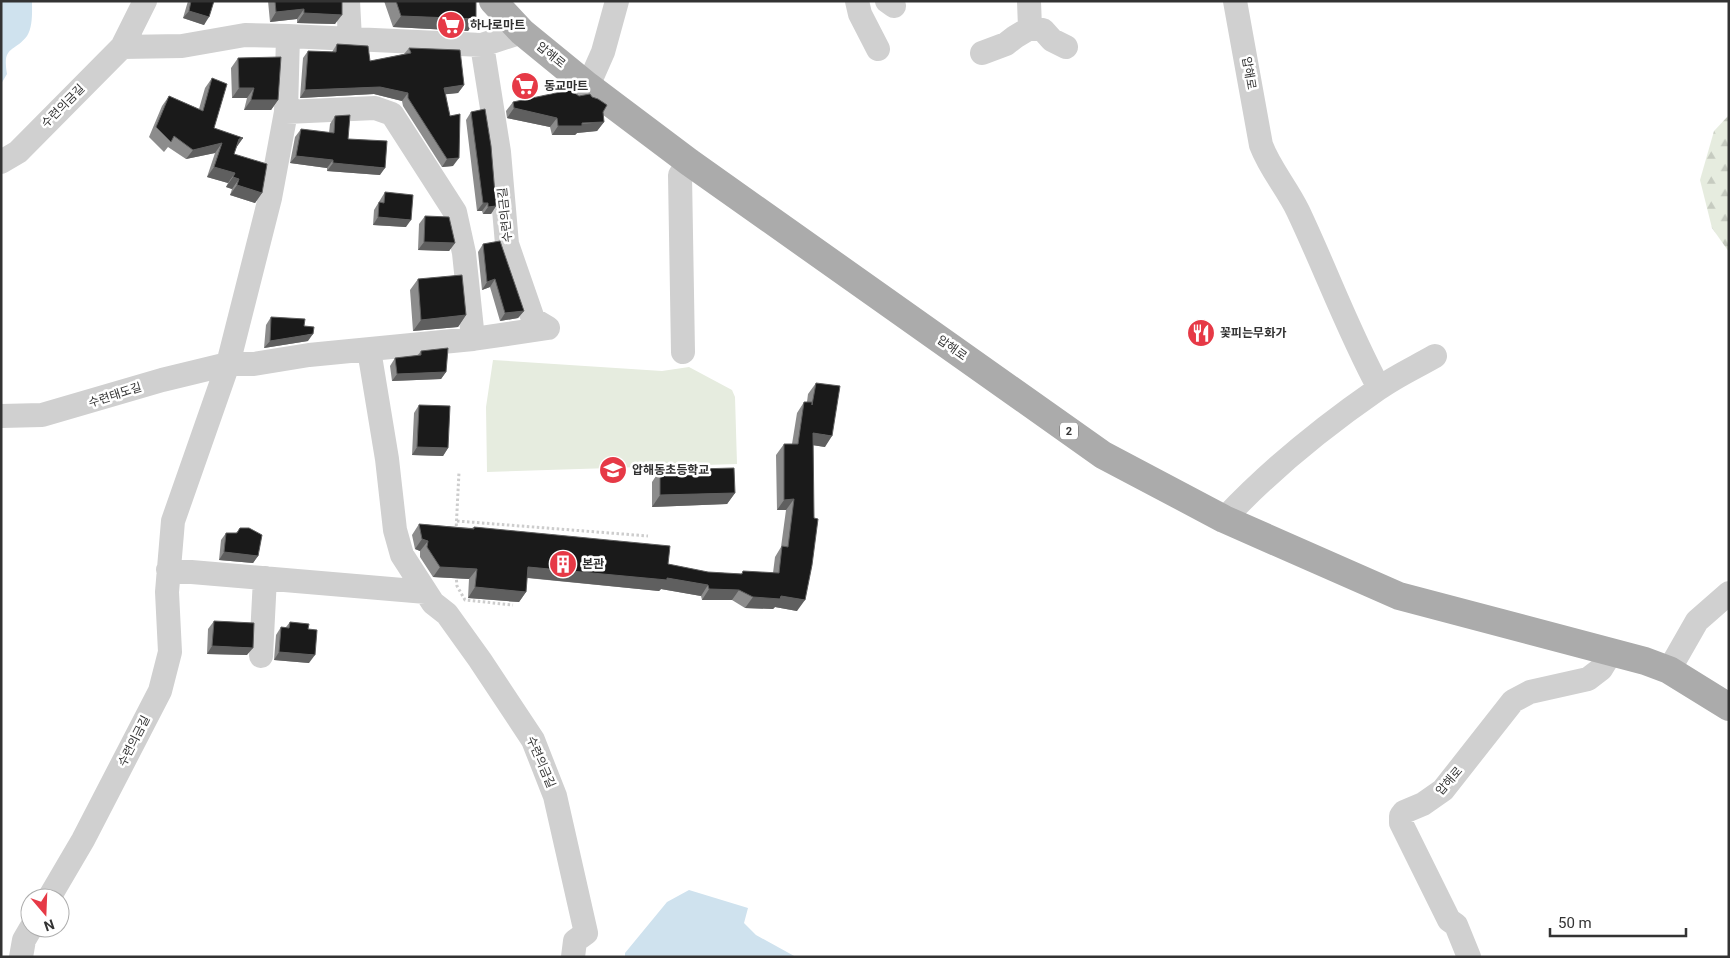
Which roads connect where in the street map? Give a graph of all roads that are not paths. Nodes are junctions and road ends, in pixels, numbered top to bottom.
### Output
1 (145, 1) edge
2 (348, 1) edge
3 (493, 1) edge
4 (617, 1) edge
5 (857, 1) edge
6 (1029, 1) edge
7 (1235, 1) edge
8 (1030, 28) junction
9 (522, 32) junction
10 (288, 36) junction
11 (350, 39) junction
12 (482, 45) junction
13 (122, 47) junction
14 (1066, 47) dead end
15 (878, 48) dead end
16 (982, 53) dead end
17 (588, 86) junction
18 (286, 112) junction
19 (1, 162) edge
20 (689, 162) junction
21 (473, 339) junction
22 (369, 350) junction
23 (683, 352) dead end
24 (1435, 356) dead end
25 (228, 364) junction
26 (1380, 388) junction
27 (1, 416) edge
28 (1224, 519) junction
29 (168, 570) junction
30 (265, 578) junction
31 (426, 592) junction
32 (1729, 593) edge
33 (1612, 651) junction
34 (261, 656) dead end
35 (1669, 670) junction
36 (1729, 707) edge
37 (55, 888) edge
38 (25, 938) edge
39 (21, 957) edge
40 (574, 957) edge
41 (1469, 957) edge

1 - 13 street, 수련의금길
2 - 11 street
3 - 9 main road, 압해로 / 2
4 - 17 street
5 - 15 street
6 - 8 street
7 - 26 street, 압해로
8 - 14 street
8 - 16 street
9 - 12 street
9 - 17 main road, 압해로 / 2
10 - 11 street
10 - 13 street
10 - 18 street, 수련의금길
11 - 12 street
12 - 21 street, 수련의금길
13 - 19 street, 수련의금길
17 - 20 main road, 압해로 / 2
18 - 21 street
18 - 25 street, 수련의금길
20 - 23 street
20 - 28 main road, 압해로 / 2
21 - 22 street, 수련의금길
22 - 25 street, 수련의금길
22 - 31 street, 수련의금길
24 - 26 street
25 - 27 street, 수련태도길
25 - 29 street, 수련의금길
26 - 28 street
28 - 33 main road, 압해로 / 2
29 - 30 street
29 - 37 street, 수련의금길
30 - 31 street
30 - 34 street
31 - 40 street, 수련의금길
32 - 35 street
33 - 35 main road, 압해로 / 2
33 - 41 street, 압해로
35 - 36 main road, 압해로 / 2
38 - 39 street

